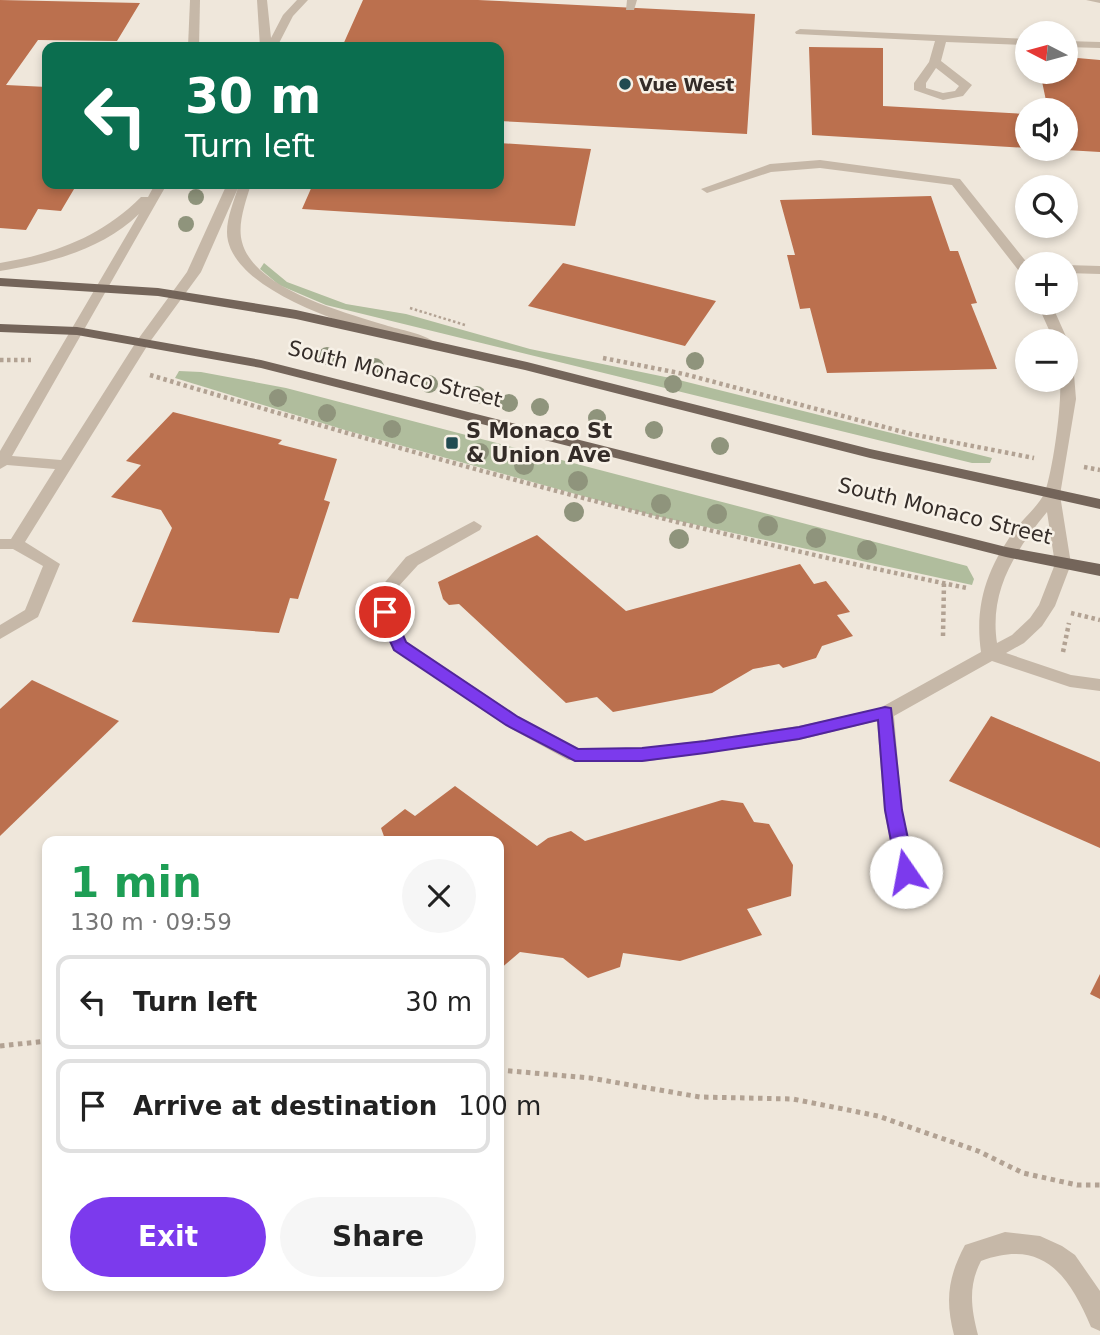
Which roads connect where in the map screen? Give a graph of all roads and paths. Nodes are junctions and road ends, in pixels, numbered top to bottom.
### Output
1 (195, 0) edge
2 (262, 0) edge
3 (303, 0) edge
4 (1091, 0) edge
5 (1100, 0) edge
6 (800, 32) dead end
7 (941, 38) junction
8 (1015, 41) edge
9 (194, 42) edge
10 (266, 42) edge
11 (274, 42) edge
12 (1078, 44) edge
13 (1100, 45) edge
14 (935, 62) dead end
15 (155, 189) edge
16 (157, 189) edge
17 (231, 189) edge
18 (244, 189) edge
19 (707, 189) dead end
20 (1015, 255) edge
21 (0, 267) edge
22 (1078, 269) edge
23 (1100, 270) edge
24 (0, 282) edge
25 (103, 288) junction
26 (178, 295) junction
27 (0, 328) edge
28 (78, 331) junction
29 (143, 342) junction
30 (435, 345) junction
31 (0, 360) edge
32 (59, 360) junction
33 (127, 368) junction
34 (1068, 392) edge
35 (1, 462) edge
36 (62, 466) junction
37 (1052, 495) junction
38 (1100, 504) edge
39 (474, 526) dead end
40 (8, 544) edge
41 (1006, 552) junction
42 (1063, 564) junction
43 (1100, 570) edge
44 (944, 583) junction
45 (991, 592) junction
46 (1046, 606) junction
47 (1072, 613) junction
48 (1100, 620) edge
49 (0, 633) edge
50 (943, 636) dead end
51 (990, 654) junction
52 (1060, 663) dead end
53 (1100, 685) edge
54 (885, 713) junction
55 (906, 872) dead end
56 (42, 1042) edge
57 (0, 1046) edge
58 (504, 1070) edge
59 (1100, 1185) edge
60 (1100, 1319) edge
61 (965, 1335) edge

1 - 9 street
2 - 10 street
3 - 11 street
4 - 5 street
6 - 7 street
7 - 8 street
7 - 14 street
12 - 13 street
15 - 21 street
16 - 25 street
17 - 26 street
18 - 30 street
19 - 20 street
22 - 23 street
24 - 25 main road, South Monaco Street
25 - 26 main road, South Monaco Street
25 - 28 street
26 - 29 street
26 - 30 main road, South Monaco Street
27 - 28 main road, South Monaco Street
28 - 29 main road, South Monaco Street
28 - 32 street
29 - 33 street
29 - 41 main road, South Monaco Street
30 - 37 main road, South Monaco Street
31 - 32 path
32 - 35 street
33 - 36 street
33 - 44 path
34 - 37 street
35 - 36 street
36 - 40 street
37 - 38 main road, South Monaco Street
37 - 41 street
37 - 42 street
39 - 54 street
40 - 49 street
41 - 42 main road, South Monaco Street
41 - 45 street
42 - 43 main road, South Monaco Street
42 - 46 street
44 - 45 path
44 - 50 path
45 - 51 street
46 - 47 path
46 - 51 street
47 - 48 path
47 - 52 path
51 - 53 street
51 - 54 street
54 - 55 street
56 - 57 path
58 - 59 path
60 - 61 street

